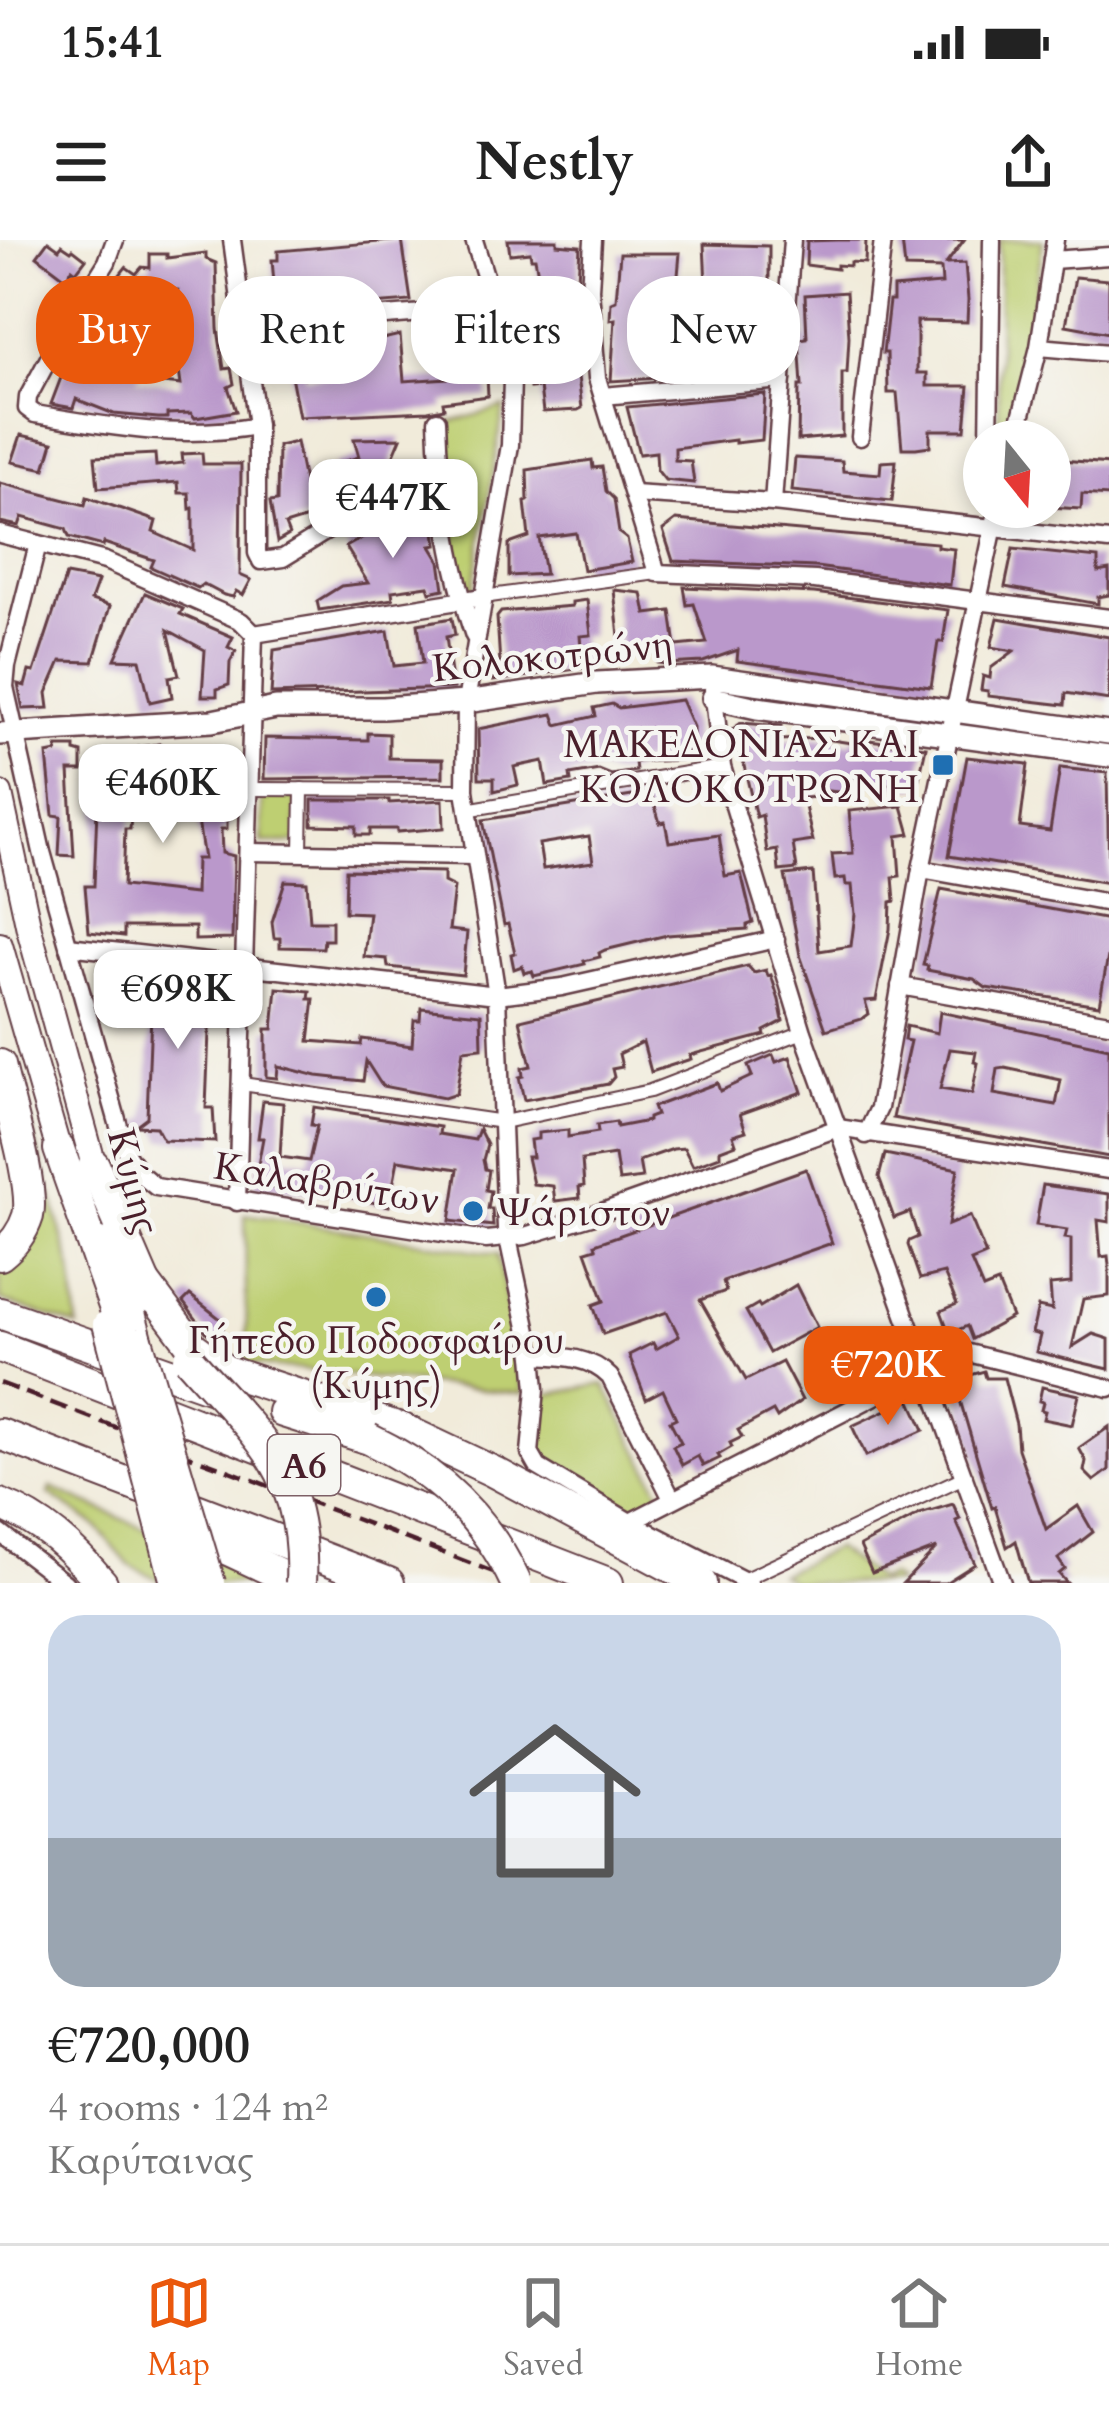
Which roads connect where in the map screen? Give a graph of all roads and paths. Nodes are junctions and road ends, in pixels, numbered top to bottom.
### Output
1 (115, 240) edge
2 (232, 240) edge
3 (474, 240) edge
4 (593, 240) edge
5 (792, 240) edge
6 (883, 240) edge
7 (992, 240) edge
8 (1054, 240) edge
9 (1109, 256) edge
10 (1052, 260) junction
11 (237, 276) edge
12 (484, 276) edge
13 (789, 276) edge
14 (1040, 347) junction
15 (1109, 353) edge
16 (252, 384) edge
17 (512, 384) edge
18 (740, 384) edge
19 (782, 384) edge
20 (602, 397) junction
21 (437, 420) dead end
22 (989, 420) edge
23 (1021, 420) edge
24 (257, 425) junction
25 (860, 437) dead end
26 (438, 462) junction
27 (633, 494) junction
28 (773, 503) junction
29 (963, 511) edge
30 (993, 528) edge
31 (1057, 528) edge
32 (0, 534) edge
33 (1109, 541) edge
34 (38, 544) junction
35 (657, 573) junction
36 (484, 597) junction
37 (462, 600) junction
38 (976, 602) junction
39 (1109, 617) edge
40 (254, 634) junction
41 (476, 642) junction
42 (713, 688) junction
43 (466, 702) junction
44 (251, 711) junction
45 (952, 723) junction
46 (7, 734) edge
47 (1109, 734) edge
48 (1109, 756) edge
49 (722, 767) junction
50 (249, 789) junction
51 (302, 789) junction
52 (465, 790) junction
53 (0, 794) edge
54 (466, 810) junction
55 (249, 852) junction
56 (302, 853) junction
57 (472, 856) junction
58 (921, 869) junction
59 (1109, 903) edge
60 (776, 939) junction
61 (0, 945) edge
62 (68, 946) junction
63 (244, 964) junction
64 (900, 986) junction
65 (497, 995) junction
66 (1109, 1023) edge
67 (803, 1032) junction
68 (0, 1065) edge
69 (242, 1084) junction
70 (503, 1122) junction
71 (853, 1132) junction
72 (59, 1149) joint
73 (94, 1165) junction
74 (1109, 1170) edge
75 (237, 1202) junction
76 (508, 1239) junction
77 (0, 1255) edge
78 (142, 1279) junction
79 (0, 1313) edge
80 (123, 1331) junction
81 (916, 1340) junction
82 (0, 1346) edge
83 (532, 1355) junction
84 (926, 1370) junction
85 (1109, 1388) edge
86 (0, 1435) edge
87 (966, 1476) junction
88 (671, 1497) junction
89 (0, 1504) edge
90 (630, 1522) junction
91 (0, 1534) edge
92 (63, 1582) edge
93 (746, 1582) edge
94 (102, 1583) edge
95 (173, 1583) edge
96 (197, 1583) edge
97 (213, 1583) edge
98 (300, 1583) edge
99 (388, 1583) edge
100 (516, 1583) edge
101 (608, 1583) edge
102 (701, 1583) edge
103 (1002, 1583) edge

1 - 24 street
2 - 11 street
3 - 12 street
4 - 20 street
5 - 13 street
6 - 25 street
7 - 22 street
8 - 10 street
9 - 10 street
10 - 14 street
14 - 15 street
14 - 23 street
16 - 24 street
17 - 36 street
18 - 20 street
19 - 28 street
20 - 27 street
21 - 26 street
24 - 26 street
26 - 37 street
27 - 28 street
27 - 35 street
28 - 29 street
30 - 38 street
31 - 33 street
32 - 34 street
34 - 40 street
34 - 46 street, Καλαβρύτων
35 - 36 street
35 - 38 street
36 - 37 street
36 - 41 street
37 - 40 street
37 - 41 street
38 - 39 street
38 - 45 street
40 - 44 street
41 - 43 street
42 - 43 street, Κολοκοτρώνη
42 - 45 street, Κολοκοτρώνη
42 - 49 street
43 - 44 street, Κολοκοτρώνη
43 - 52 street
44 - 46 street, Κολοκοτρώνη
44 - 50 street
45 - 47 street, Κολοκοτρώνη
45 - 48 street, Κολοκοτρώνη
45 - 58 street
46 - 62 street, Καλαβρύτων
49 - 54 street
49 - 60 street
50 - 51 street
50 - 55 street
51 - 52 street
51 - 56 street
52 - 54 street
53 - 73 main road, Κύμης
54 - 57 street
55 - 56 street
55 - 63 street
56 - 57 street
57 - 65 street
58 - 59 street
58 - 64 street
60 - 65 street
60 - 67 street
61 - 72 main road, Κύμης
62 - 63 street
62 - 75 street, Καλαβρύτων
63 - 65 street
63 - 69 street
64 - 66 street
64 - 71 street
65 - 70 street
67 - 70 street
67 - 71 street
68 - 77 highway
69 - 70 street
69 - 75 street
70 - 76 street
71 - 74 street
71 - 76 street, Καλαβρύτων
71 - 81 street
72 - 80 highway
73 - 78 highway
73 - 80 main road, Κύμης
75 - 76 street, Καλαβρύτων
76 - 83 street
78 - 98 highway, bridge
78 - 102 highway
79 - 100 highway, bridge
80 - 95 main road, Κύμης, bridge
80 - 96 highway, bridge
80 - 97 main road, Κύμης, bridge
81 - 84 street
81 - 85 street
82 - 101 highway, Α6
83 - 88 street
83 - 90 street
84 - 87 street
84 - 88 street
86 - 98 highway
86 - 99 highway, Α6
87 - 93 street
87 - 103 street
88 - 90 street
89 - 94 highway
90 - 93 street
91 - 92 street

